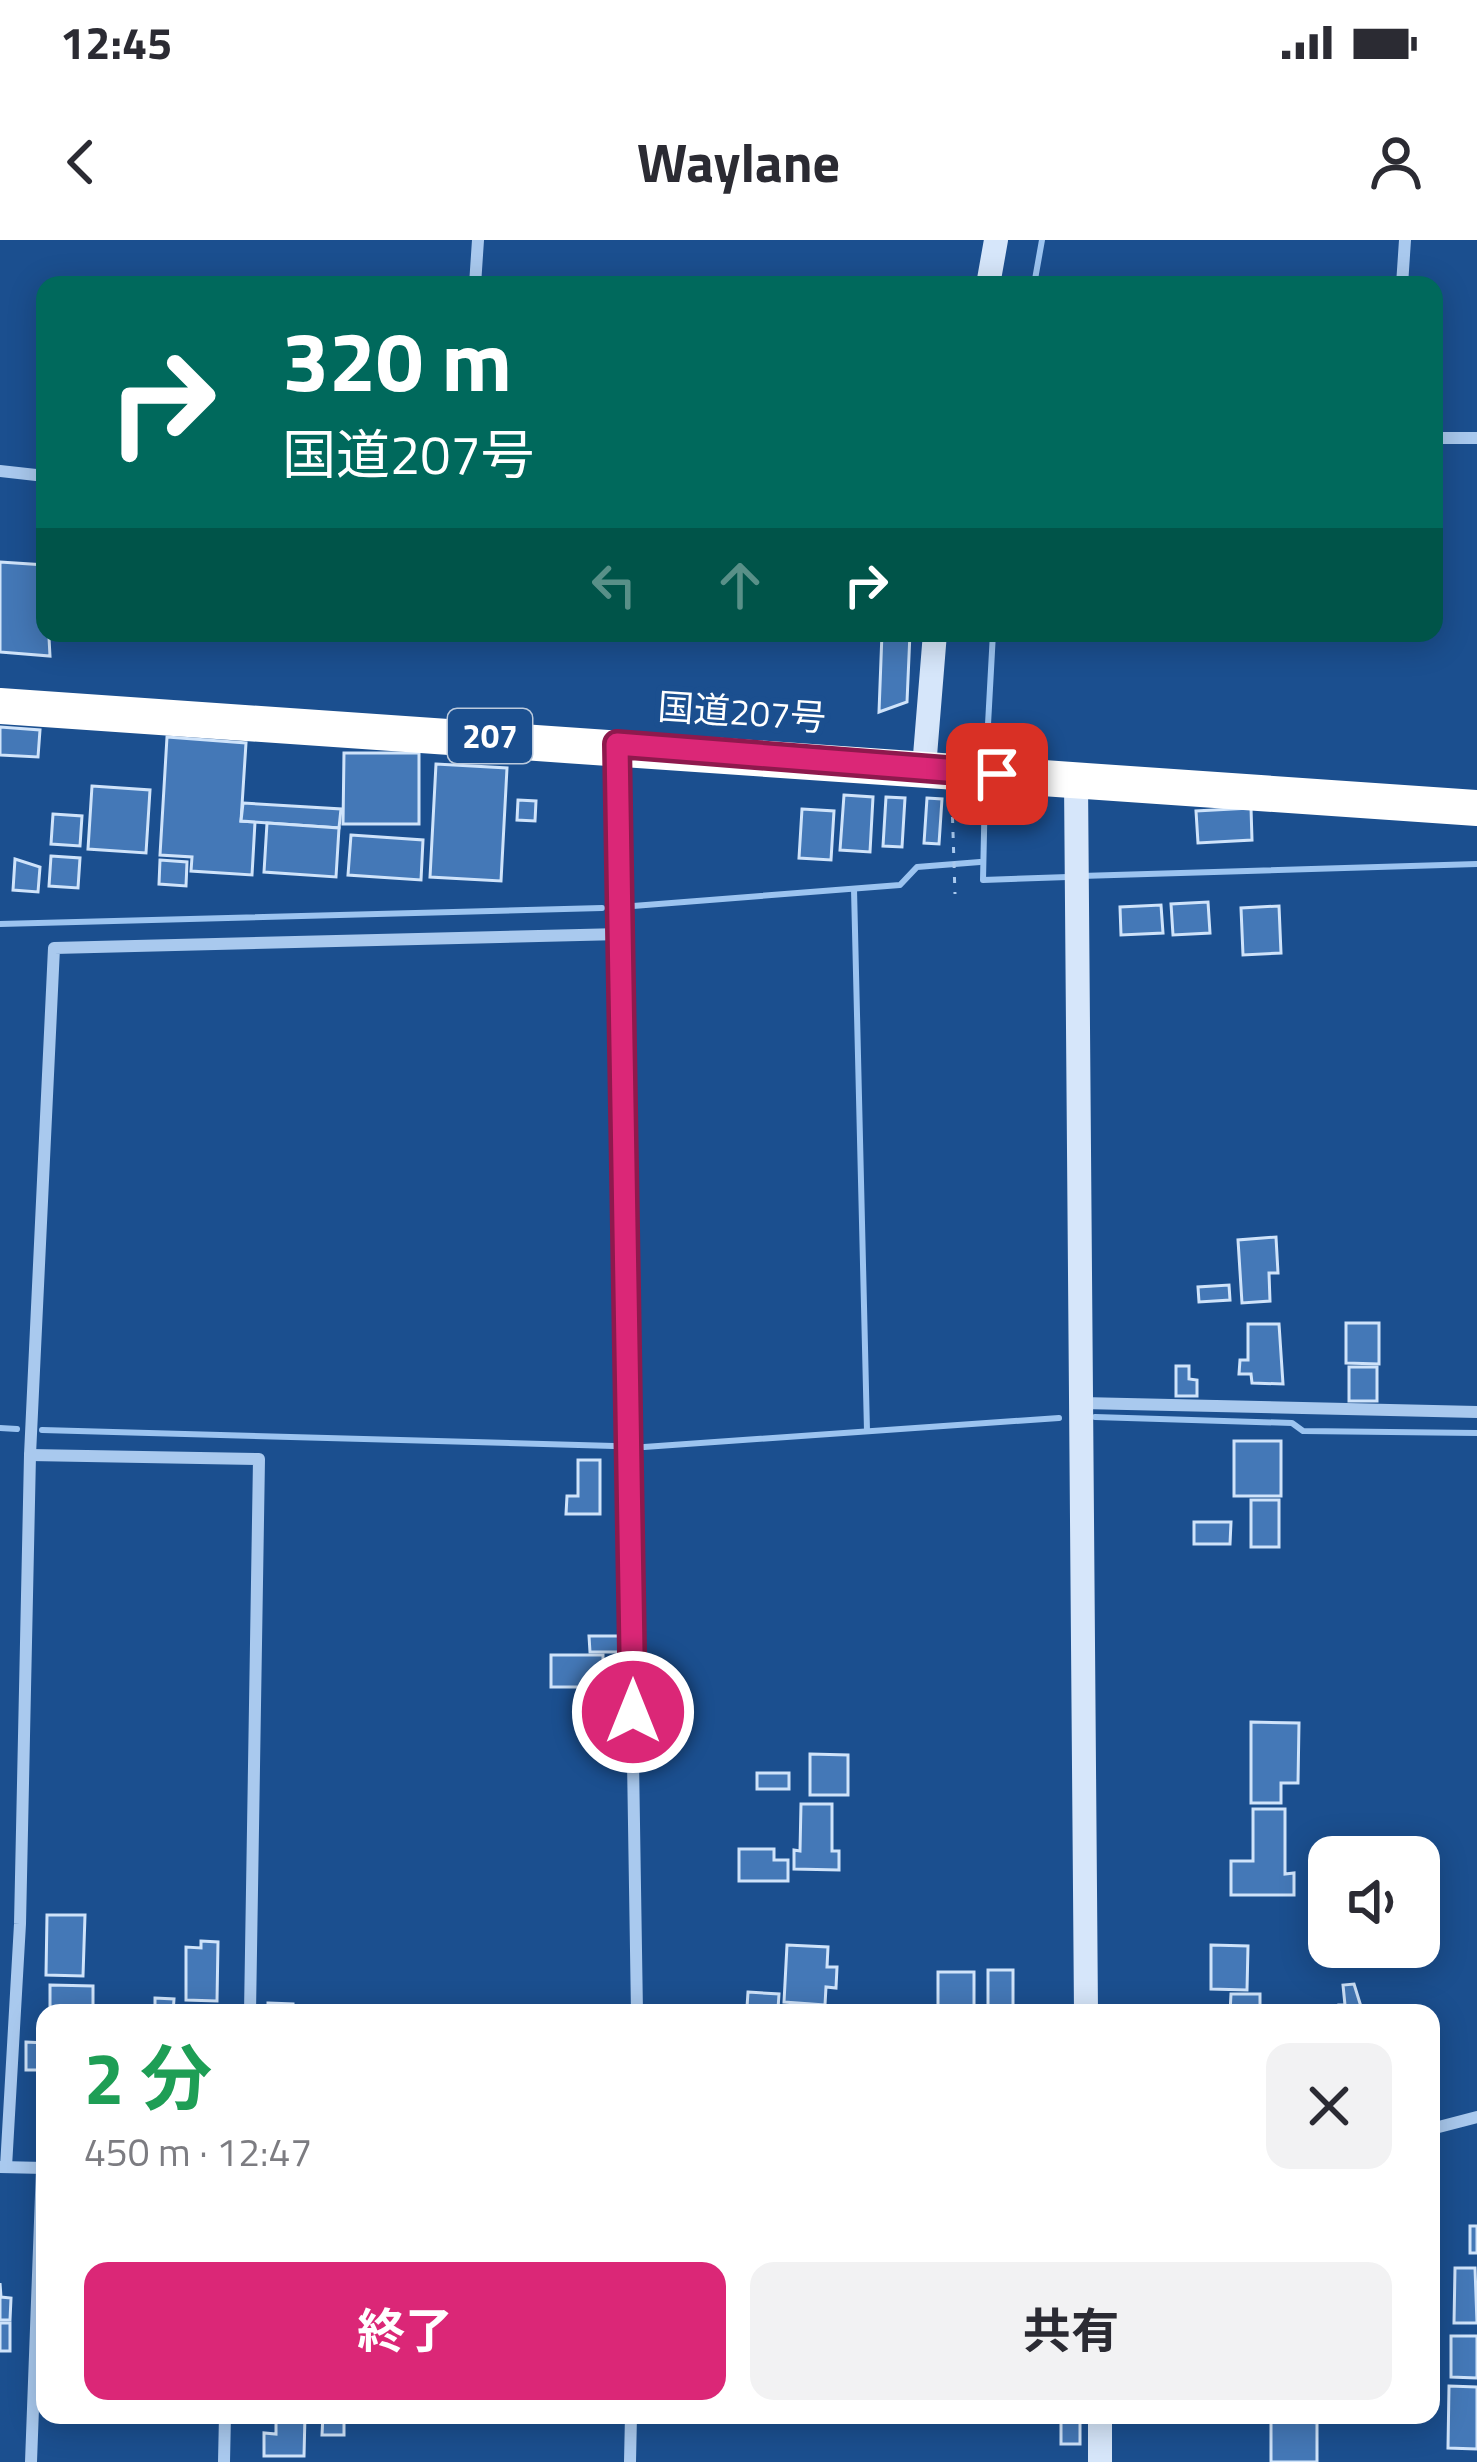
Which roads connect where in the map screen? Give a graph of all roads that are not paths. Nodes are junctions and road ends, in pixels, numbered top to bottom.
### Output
1 (478, 240) edge
2 (996, 240) edge
3 (1405, 240) edge
4 (476, 276) edge
5 (990, 276) edge
6 (1403, 276) edge
7 (1443, 438) edge
8 (1477, 438) edge
9 (0, 471) edge
10 (36, 475) edge
11 (937, 642) edge
12 (0, 706) edge
13 (617, 744) junction
14 (963, 772) junction
15 (1076, 781) junction
16 (1477, 808) edge
17 (621, 934) junction
18 (1080, 1403) junction
19 (1477, 1412) edge
20 (30, 1455) junction
21 (250, 2004) edge
22 (637, 2004) edge
23 (1086, 2004) edge
24 (1477, 2117) edge
25 (1440, 2127) edge
26 (3, 2167) edge
27 (36, 2168) edge
28 (36, 2364) edge
29 (225, 2424) edge
30 (631, 2424) edge
31 (1100, 2424) edge
32 (32, 2462) edge
33 (224, 2462) edge
34 (630, 2462) edge
35 (1100, 2462) edge

1 - 4 street
2 - 5 street
3 - 6 street
7 - 8 street
9 - 10 street
11 - 14 street
12 - 13 highway, 国道207号 / 207
13 - 14 highway, 国道207号 / 207
13 - 17 street
14 - 15 highway, 国道207号 / 207
15 - 16 highway, 国道207号 / 207
15 - 18 street
17 - 20 street
17 - 22 street
18 - 19 street
18 - 23 street
20 - 21 street
20 - 26 street
24 - 25 street
26 - 27 street
28 - 32 street
29 - 33 street
30 - 34 street
31 - 35 street

